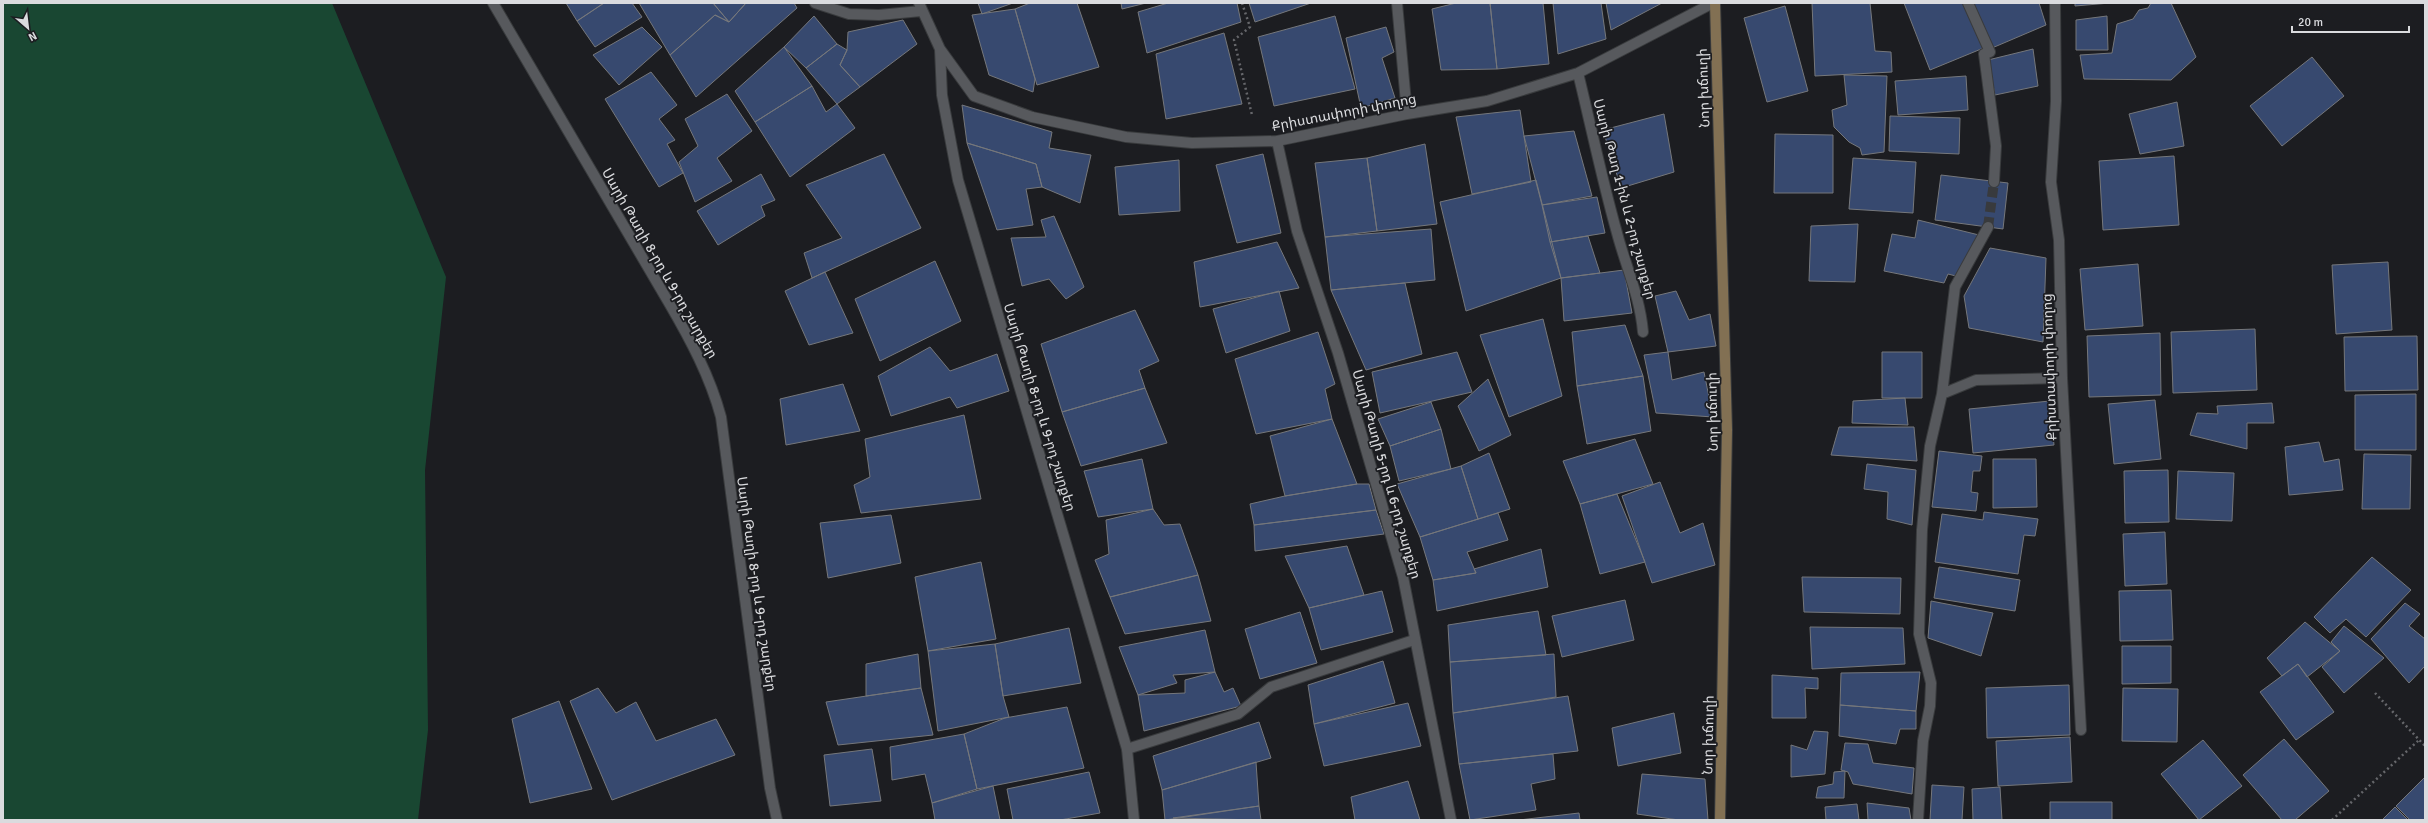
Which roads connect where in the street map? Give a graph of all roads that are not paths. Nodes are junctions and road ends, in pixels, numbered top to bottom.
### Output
1 (493, 3) edge
2 (815, 3) edge
3 (1397, 3) edge
4 (1714, 3) edge
5 (1968, 3) edge
6 (2055, 3) edge
7 (920, 7) edge
8 (940, 49) junction
9 (1578, 74) junction
10 (1407, 114) junction
11 (1277, 141) junction
12 (1994, 182) tunnel mouth
13 (1988, 227) tunnel mouth
14 (1642, 332) dead end
15 (2062, 378) junction
16 (1942, 394) junction
17 (1414, 640) junction
18 (2081, 730) dead end
19 (1127, 749) junction
20 (777, 820) edge
21 (1134, 820) edge
22 (1451, 820) edge
23 (1720, 820) edge
24 (1918, 820) edge

1 - 20 street, Սարի Թաղի 8-րդ և 9-րդ շարքեր
2 - 7 street
3 - 10 street
4 - 9 street, Քրիստափորի փողոց
4 - 23 main road, Նոր խճուղի
5 - 12 street
6 - 15 street, Քրիստափորի փողոց
7 - 8 street, Սարի Թաղի 8-րդ և 9-րդ շարքեր
8 - 11 street, Քրիստափորի փողոց
8 - 19 street, Սարի Թաղի 8-րդ և 9-րդ շարքեր
9 - 10 street, Քրիստափորի փողոց
9 - 14 street, Սարի Թաղ 1-ին և 2-րդ շարքեր
10 - 11 street, Քրիստափորի փողոց
11 - 17 street, Սարի Թաղի 5-րդ և 6-րդ շարքեր
13 - 16 street
15 - 16 street
15 - 18 street, Քրիստափորի փողոց
16 - 24 street
17 - 19 street
17 - 22 street, Սարի Թաղի 5-րդ և 6-րդ շարքեր
19 - 21 street, Սարի Թաղի 8-րդ և 9-րդ շարքեր

